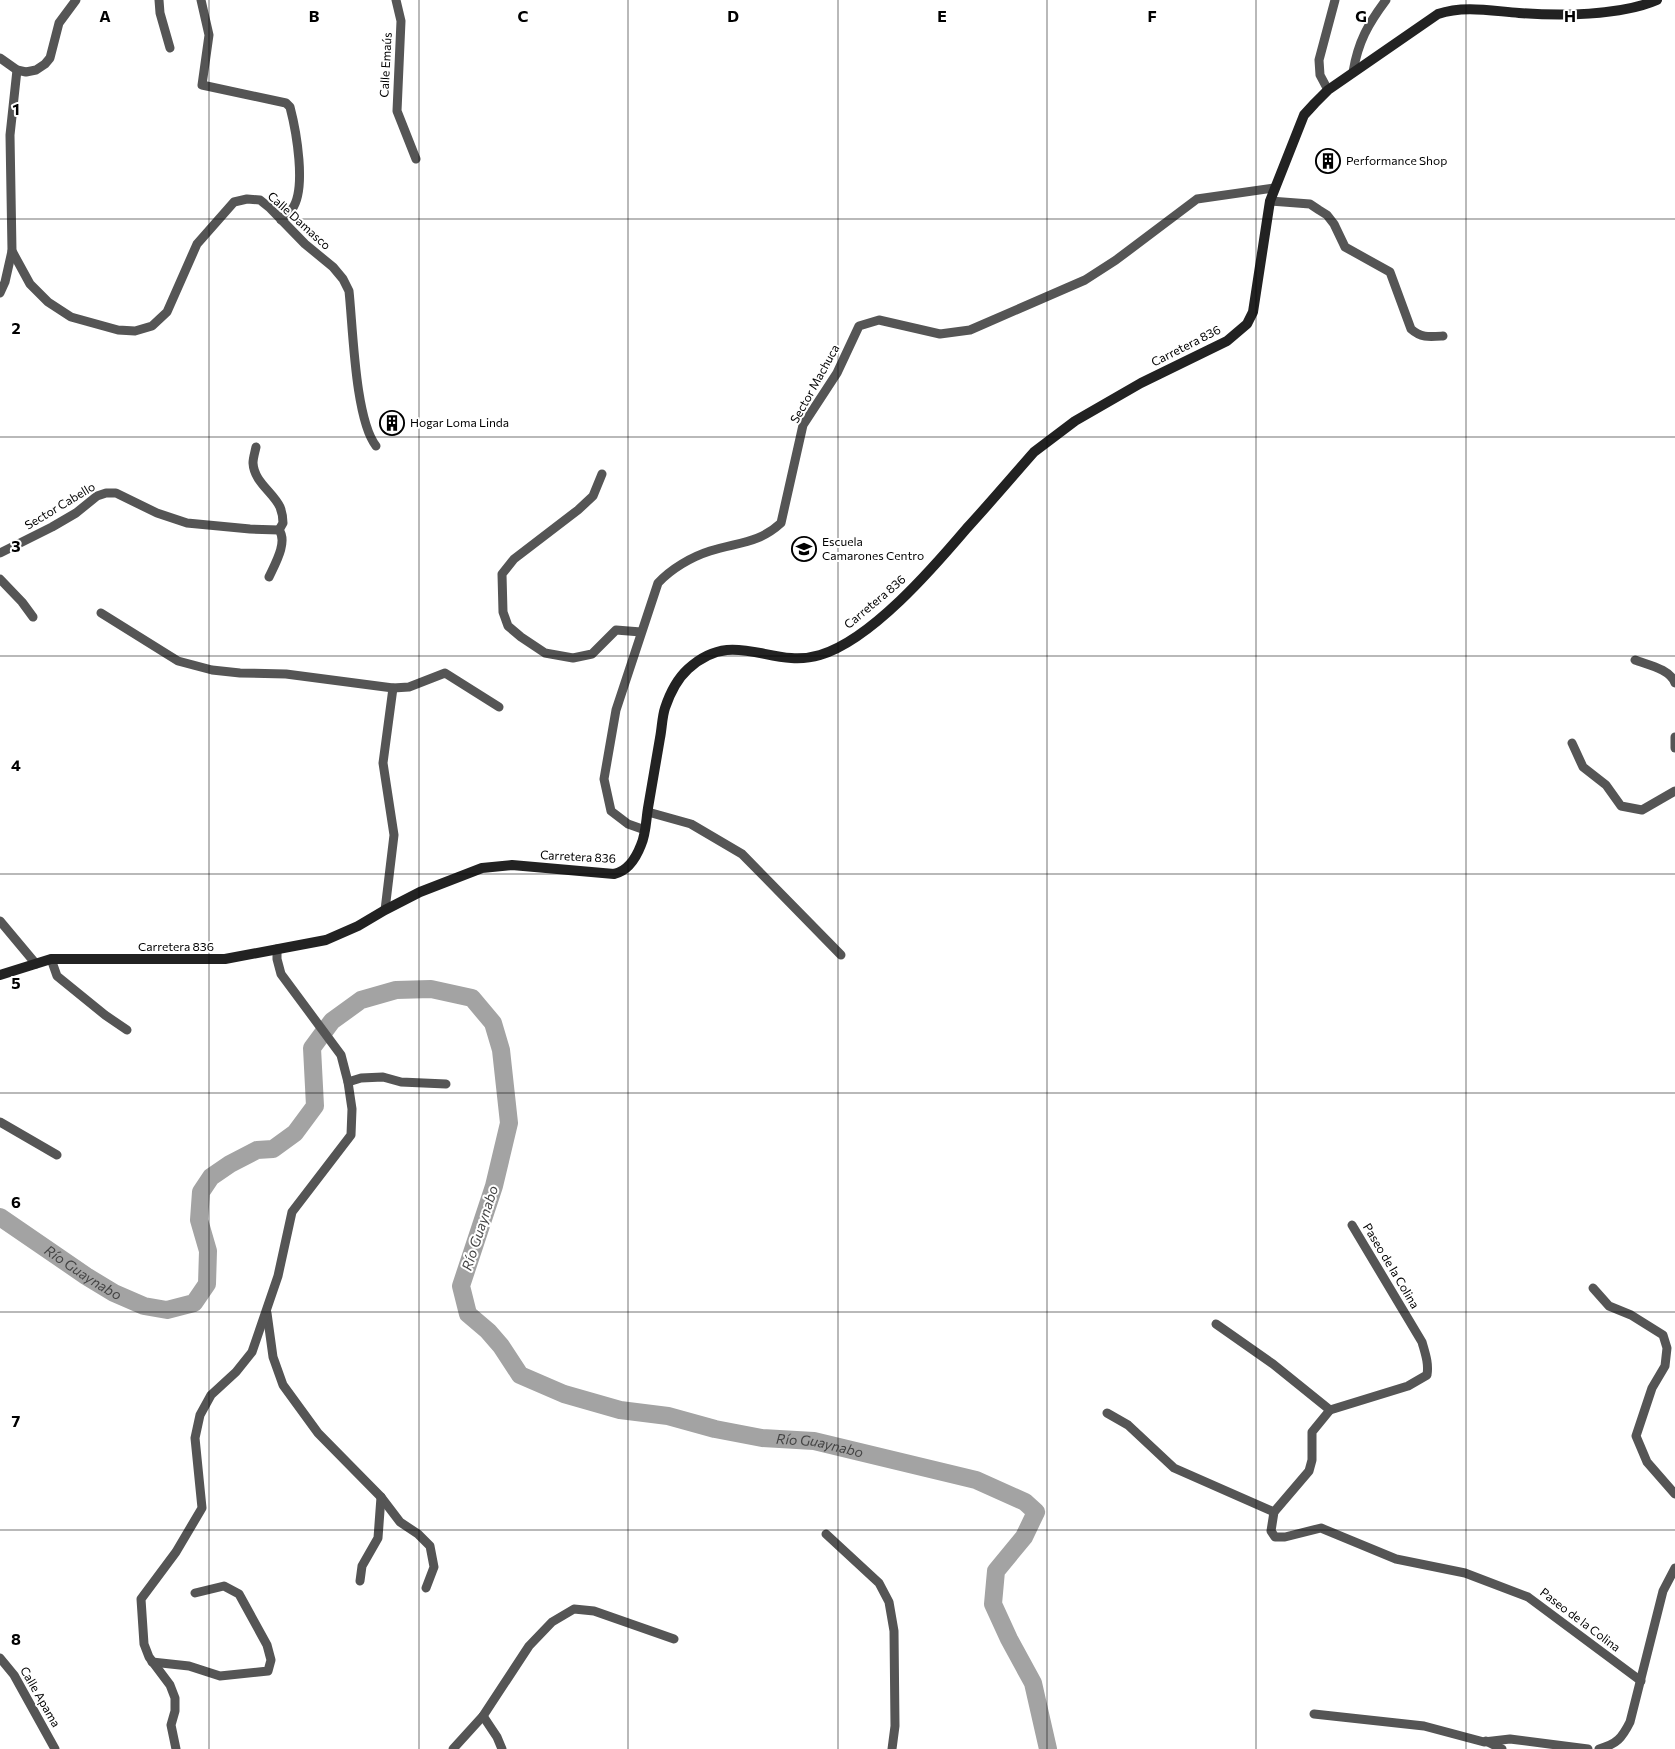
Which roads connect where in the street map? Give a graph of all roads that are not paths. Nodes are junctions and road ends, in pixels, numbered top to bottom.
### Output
1 (76, 0) edge
2 (159, 0) edge
3 (201, 0) edge
4 (396, 0) edge
5 (1335, 0) edge
6 (1386, 0) edge
7 (1657, 0) edge
8 (170, 48) dead end
9 (0, 58) edge
10 (16, 70) junction
11 (1352, 72) junction
12 (1328, 90) junction
13 (416, 159) dead end
14 (1274, 188) junction
15 (1270, 201) junction
16 (281, 220) junction
17 (12, 251) junction
18 (0, 292) edge
19 (1443, 336) dead end
20 (376, 446) dead end
21 (256, 447) dead end
22 (602, 474) dead end
23 (279, 530) junction
24 (0, 553) edge
25 (269, 576) dead end
26 (0, 579) edge
27 (101, 613) dead end
28 (33, 617) dead end
29 (641, 632) junction
30 (1635, 660) dead end
31 (1675, 684) edge
32 (393, 688) junction
33 (499, 707) dead end
34 (1675, 737) edge
35 (1572, 743) dead end
36 (1675, 748) edge
37 (1675, 790) edge
38 (648, 812) junction
39 (645, 830) junction
40 (385, 910) junction
41 (0, 921) edge
42 (277, 949) junction
43 (841, 956) dead end
44 (51, 960) junction
45 (36, 964) junction
46 (0, 975) edge
47 (127, 1030) dead end
48 (348, 1082) junction
49 (446, 1084) dead end
50 (0, 1122) edge
51 (57, 1155) dead end
52 (1352, 1225) dead end
53 (1593, 1288) dead end
54 (267, 1310) junction
55 (1216, 1324) dead end
56 (1330, 1410) junction
57 (1108, 1413) dead end
58 (1675, 1494) edge
59 (381, 1498) junction
60 (1274, 1512) junction
61 (826, 1534) dead end
62 (1675, 1568) edge
63 (360, 1581) dead end
64 (426, 1588) dead end
65 (195, 1592) dead end
66 (674, 1639) dead end
67 (0, 1658) edge
68 (152, 1662) junction
69 (1641, 1681) junction
70 (1314, 1714) dead end
71 (483, 1716) junction
72 (1485, 1742) junction
73 (56, 1749) edge
74 (176, 1749) edge
75 (453, 1749) edge
76 (502, 1749) edge
77 (892, 1749) edge
78 (1473, 1749) edge
79 (1502, 1749) edge
80 (1588, 1749) edge
81 (1599, 1749) edge

1 - 10 street
2 - 8 street
3 - 16 street
4 - 13 street, Calle Emaús
5 - 12 street
6 - 11 street
7 - 11 street, Carretera 836
9 - 10 street
10 - 17 street, Calle Damasco
11 - 12 street, Carretera 836
12 - 14 street, Carretera 836
14 - 15 street, Carretera 836
14 - 29 street, Sector Machuca
15 - 19 street
15 - 38 street, Carretera 836
16 - 17 street, Calle Damasco
16 - 20 street, Calle Damasco
17 - 18 street, Calle Damasco
21 - 23 street
22 - 29 street
23 - 24 street, Sector Cabello
23 - 25 street
26 - 28 street
27 - 32 street
29 - 39 street, Sector Machuca
30 - 31 street
32 - 33 street
32 - 40 street
34 - 36 street
35 - 37 street
38 - 39 street, Carretera 836
38 - 43 street
39 - 40 street, Carretera 836
40 - 42 street, Carretera 836
41 - 45 street
42 - 44 street, Carretera 836
42 - 48 street
44 - 45 street, Carretera 836
44 - 47 street
45 - 46 street, Carretera 836
48 - 49 street
48 - 54 street
50 - 51 street
52 - 56 street, Paseo de la Colina
53 - 58 street
54 - 59 street
54 - 68 street
55 - 56 street
56 - 60 street
57 - 60 street
59 - 63 street
59 - 64 street
60 - 69 street, Paseo de la Colina
61 - 77 street
62 - 69 street
65 - 68 street
66 - 71 street
67 - 73 street, Calle Apama
68 - 74 street
69 - 81 street
70 - 72 street
71 - 75 street
71 - 76 street
72 - 78 street
72 - 79 street
72 - 80 street

